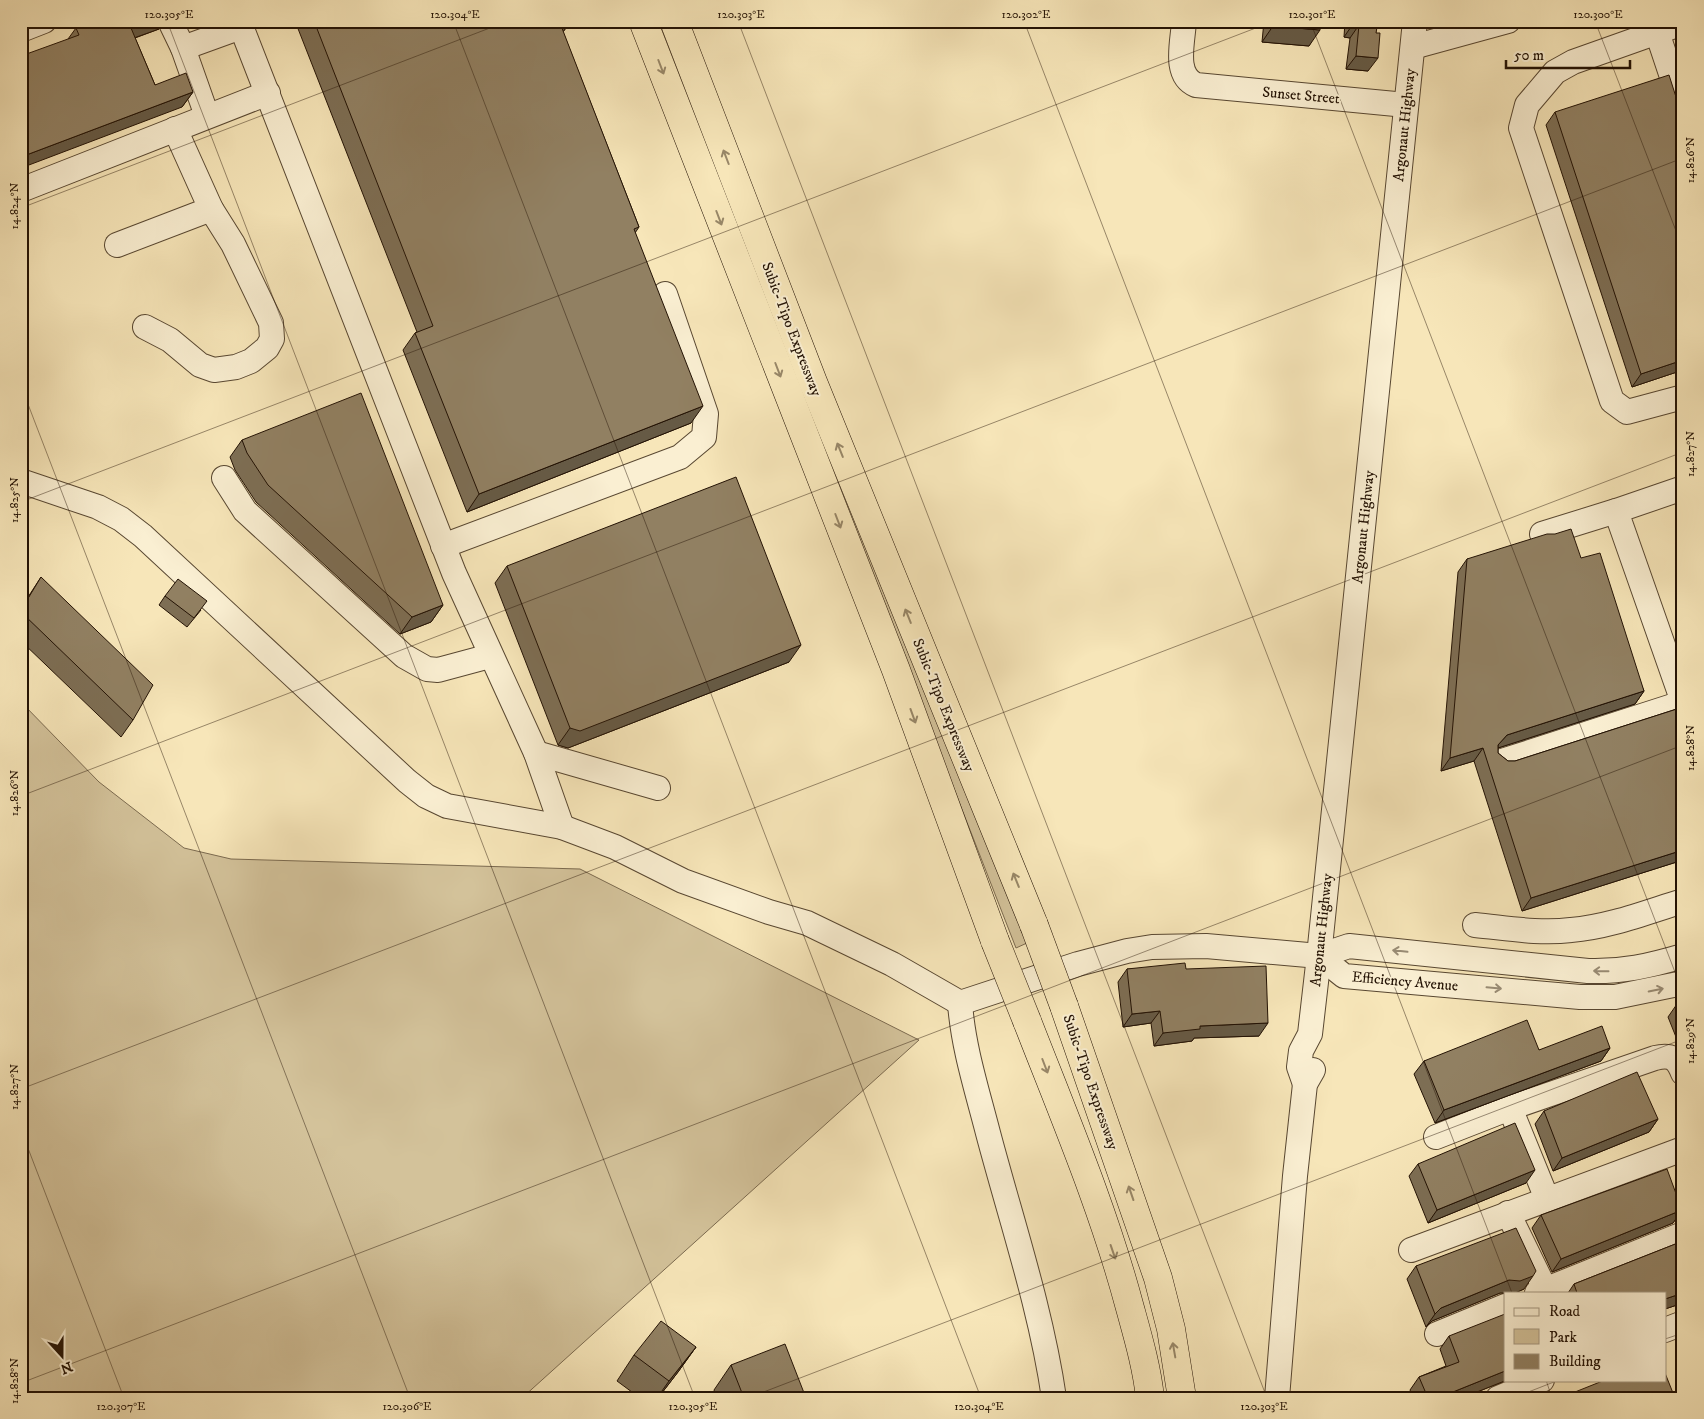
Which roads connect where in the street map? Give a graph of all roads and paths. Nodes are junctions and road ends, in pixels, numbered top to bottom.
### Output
1 (44, 21) edge
2 (170, 21) edge
3 (643, 21) edge
4 (674, 21) edge
5 (1184, 21) edge
6 (1415, 21) edge
7 (1508, 21) edge
8 (1683, 23) edge
9 (240, 24) edge
10 (21, 30) edge
11 (1657, 32) junction
12 (1413, 47) junction
13 (183, 48) junction
14 (268, 93) junction
15 (1406, 105) junction
16 (1683, 110) edge
17 (207, 116) junction
18 (175, 129) junction
19 (21, 190) edge
20 (211, 209) junction
21 (117, 246) dead end
22 (664, 294) dead end
23 (145, 327) dead end
24 (1683, 397) edge
25 (224, 478) dead end
26 (22, 484) edge
27 (1683, 488) edge
28 (1616, 510) junction
29 (1542, 534) edge
30 (443, 546) junction
31 (490, 656) junction
32 (1682, 702) edge
33 (536, 753) junction
34 (1502, 761) edge
35 (658, 788) dead end
36 (562, 827) junction
37 (1683, 901) edge
38 (1475, 924) dead end
39 (1319, 956) junction
40 (1683, 956) edge
41 (1683, 983) edge
42 (960, 1003) junction
43 (1683, 1072) edge
44 (1510, 1108) junction
45 (1436, 1137) dead end
46 (1682, 1152) edge
47 (1546, 1199) junction
48 (1508, 1213) junction
49 (1683, 1234) edge
50 (1411, 1250) dead end
51 (1543, 1292) edge
52 (1504, 1306) edge
53 (1683, 1323) edge
54 (1666, 1330) edge
55 (1437, 1334) dead end
56 (1537, 1382) edge
57 (1054, 1398) edge
58 (1150, 1398) edge
59 (1182, 1398) edge
60 (1277, 1398) edge
61 (1498, 1398) edge

1 - 10 street
2 - 13 street
3 -> 58 highway, Subic-Tipo Expressway, bridge
59 -> 4 highway, Subic-Tipo Expressway, bridge
5 - 15 street, Sunset Street
6 - 12 street, Argonaut Highway
7 - 12 street
8 - 11 street
9 - 13 street
9 - 14 street
11 - 16 street
11 - 24 street
12 - 15 street, Argonaut Highway
13 - 17 street
14 - 17 street
14 - 30 street
15 - 39 street, Argonaut Highway
17 - 18 street
18 - 19 street
18 - 20 street
20 - 21 street
20 - 23 street
22 - 30 street
25 - 31 street
26 - 36 street
27 - 28 street
28 - 29 street
28 - 32 street
30 - 31 street
31 - 33 street
32 - 34 street
33 - 35 street
33 - 36 street
36 - 42 street
37 - 38 street
40 -> 39 street, Efficiency Avenue
39 -> 41 street, Efficiency Avenue
39 - 42 street
39 - 60 street, Argonaut Highway
42 - 57 street
43 - 44 street
44 - 45 street
44 - 47 street
46 - 47 street
47 - 48 street
48 - 50 street
48 - 51 street
49 - 51 street
52 - 55 street
53 - 54 street
56 - 61 street

